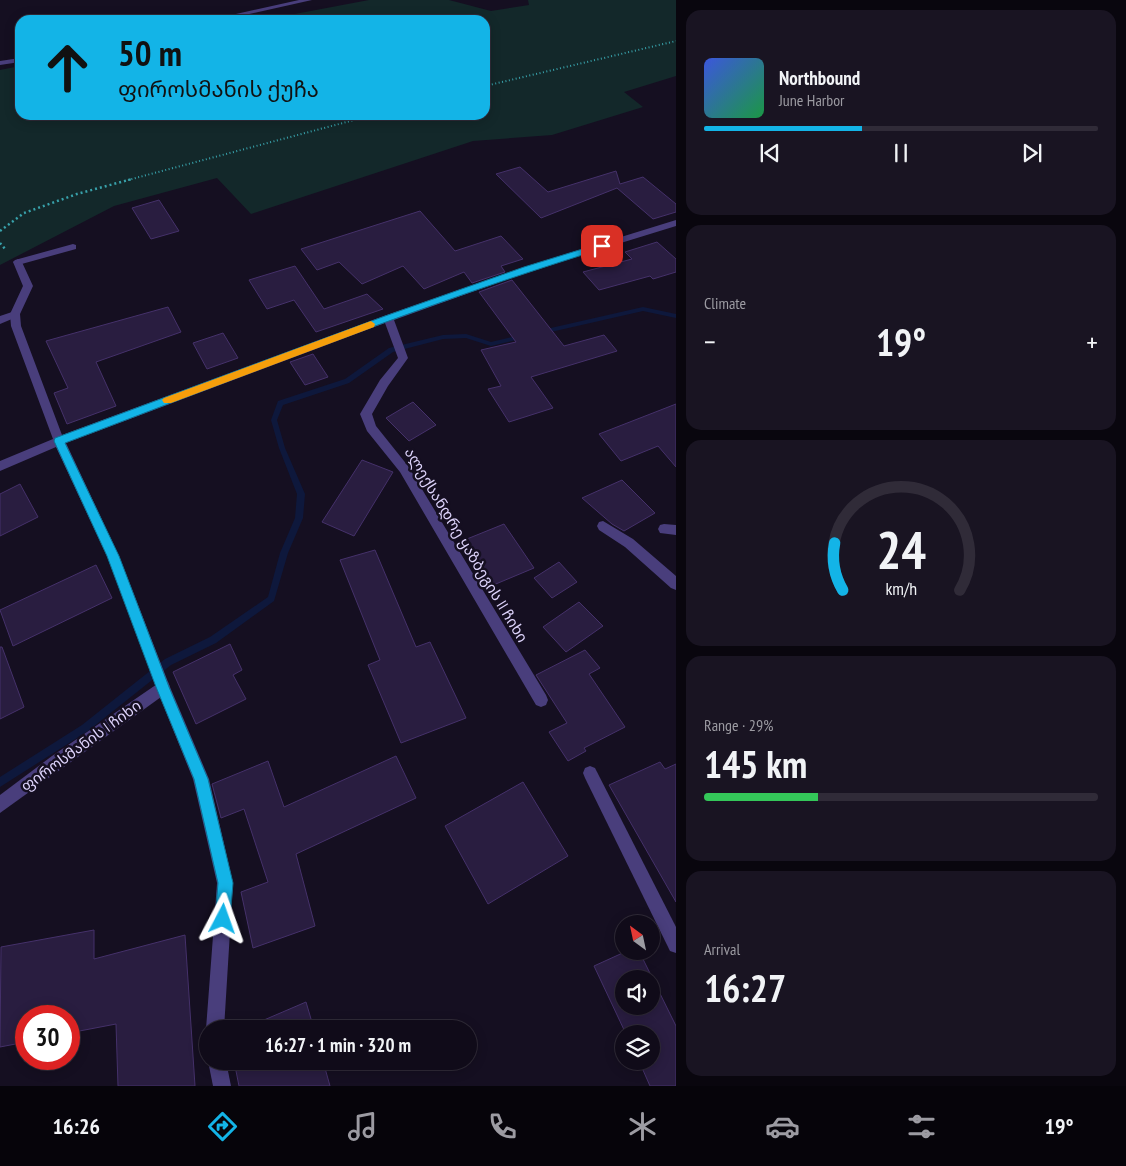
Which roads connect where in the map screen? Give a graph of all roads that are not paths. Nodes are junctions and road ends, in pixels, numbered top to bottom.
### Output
1 (309, 0) edge
2 (236, 15) edge
3 (15, 61) edge
4 (0, 63) edge
5 (676, 223) edge
6 (73, 247) dead end
7 (15, 314) junction
8 (388, 318) junction
9 (0, 320) edge
10 (59, 441) junction
11 (0, 466) edge
12 (603, 526) dead end
13 (676, 584) edge
14 (161, 683) junction
15 (541, 700) dead end
16 (590, 773) dead end
17 (0, 805) edge
18 (676, 945) edge
19 (216, 1020) edge
20 (219, 1070) edge
21 (222, 1086) edge

1 - 2 street
3 - 4 street
5 - 8 street
6 - 7 street
7 - 9 street
7 - 10 street
8 - 10 street
8 - 15 street, ალექსანდრე ყაზბეგის II ჩიხი
10 - 11 street
10 - 14 street
12 - 13 street
14 - 17 street, ფიროსმანის I ჩიხი
14 - 19 street
16 - 18 street
20 - 21 street

